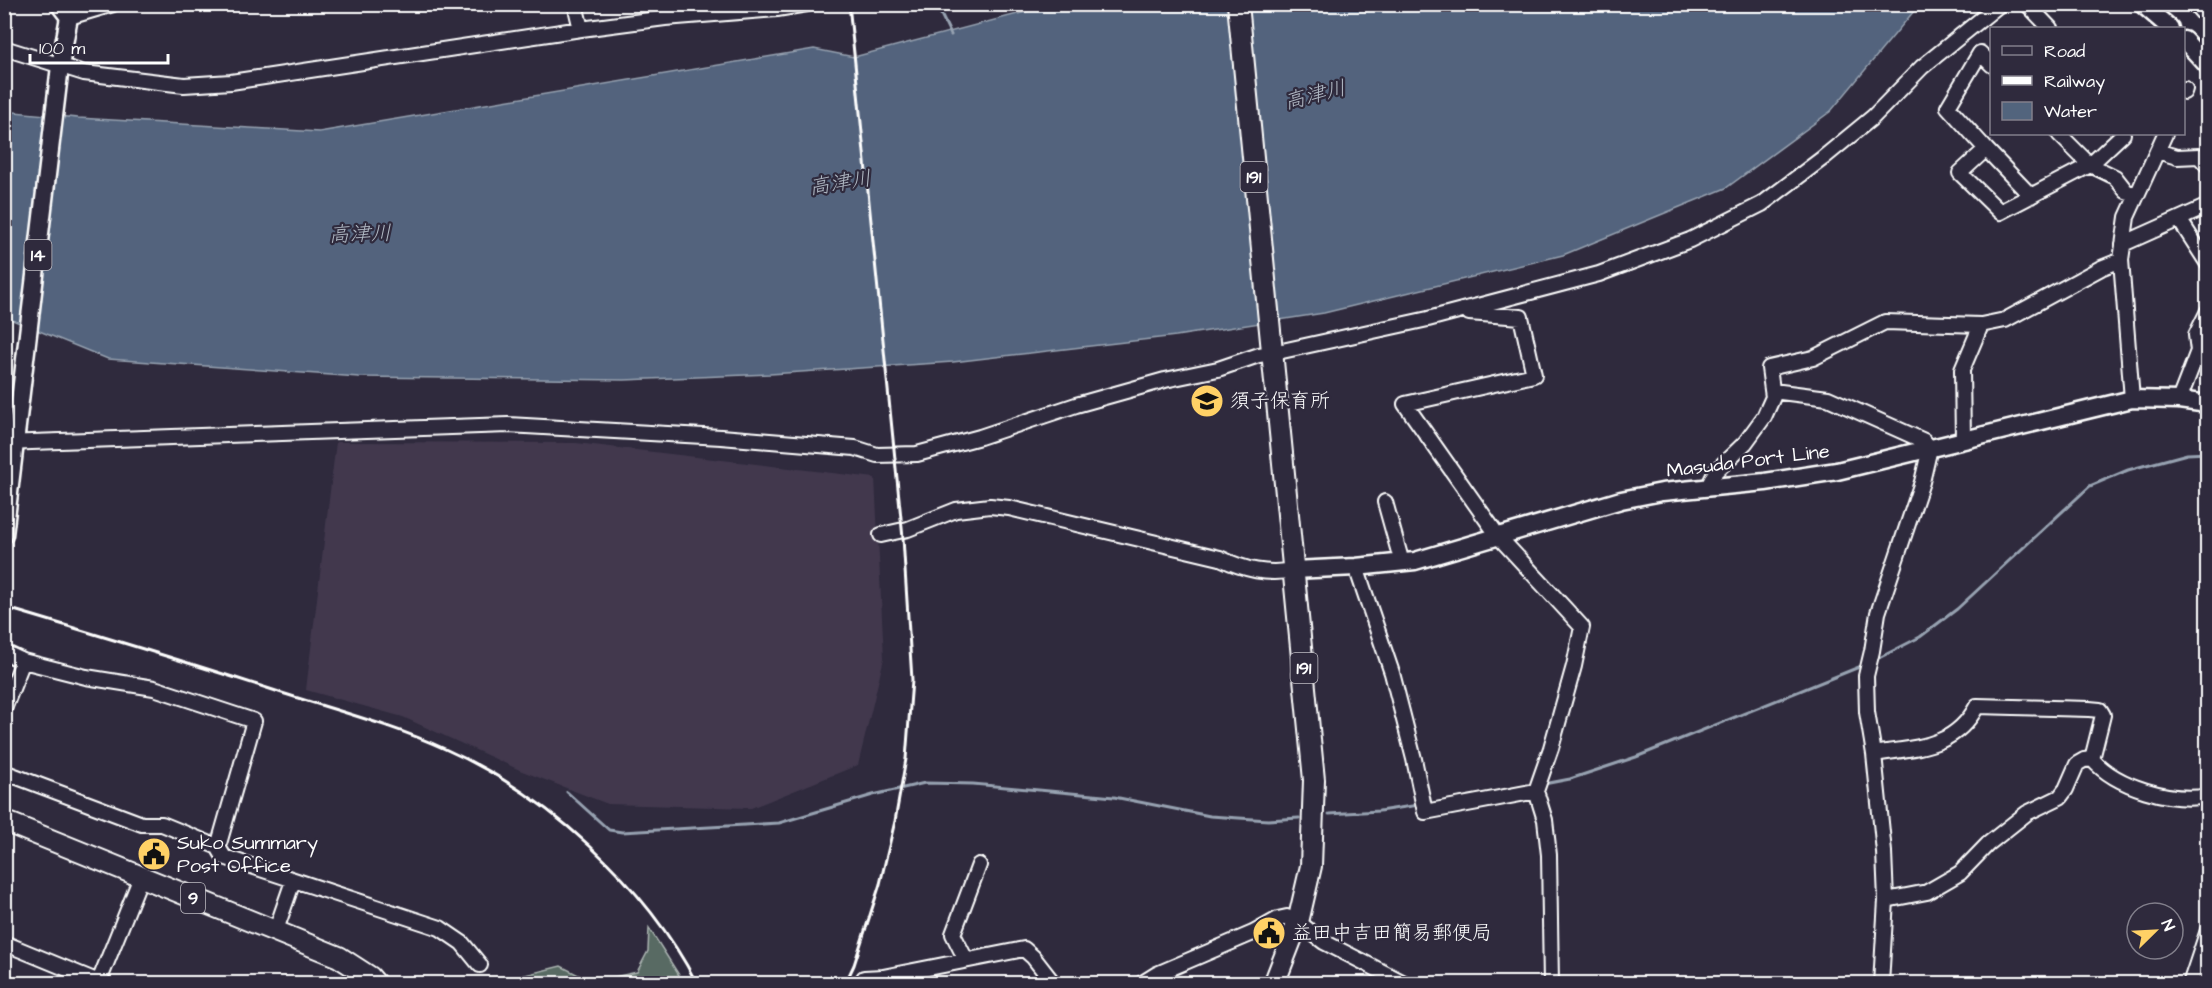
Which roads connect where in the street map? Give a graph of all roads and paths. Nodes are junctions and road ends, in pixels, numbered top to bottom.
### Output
1 (112, 4) edge
2 (575, 4) edge
3 (807, 4) edge
4 (1238, 4) edge
5 (2000, 4) edge
6 (2026, 4) edge
7 (2142, 4) edge
8 (2195, 4) edge
9 (731, 9) edge
10 (64, 11) edge
11 (2208, 19) edge
12 (2048, 27) edge
13 (2169, 27) edge
14 (581, 29) junction
15 (2185, 41) edge
16 (4, 48) edge
17 (1990, 63) edge
18 (2208, 66) edge
19 (60, 70) junction
20 (2060, 135) edge
21 (2122, 135) edge
22 (2165, 135) edge
23 (1986, 149) junction
24 (2157, 151) junction
25 (2090, 165) junction
26 (2208, 166) edge
27 (2137, 195) junction
28 (2031, 196) junction
29 (2208, 206) edge
30 (2179, 219) junction
31 (2123, 244) junction
32 (2121, 260) junction
33 (2208, 264) edge
34 (2208, 311) edge
35 (1456, 312) junction
36 (1981, 325) junction
37 (1273, 351) junction
38 (1773, 391) junction
39 (2132, 399) junction
40 (2179, 400) junction
41 (2208, 404) edge
42 (12, 440) edge
43 (1964, 440) junction
44 (1930, 448) junction
45 (1708, 487) junction
46 (1384, 502) dead end
47 (4, 535) edge
48 (881, 535) dead end
49 (1498, 536) junction
50 (1402, 563) junction
51 (1356, 567) junction
52 (1294, 570) junction
53 (4, 652) edge
54 (23, 661) junction
55 (4, 709) edge
56 (1874, 754) junction
57 (2092, 759) junction
58 (4, 772) edge
59 (1536, 791) junction
60 (2208, 796) edge
61 (6, 825) edge
62 (218, 847) junction
63 (979, 865) dead end
64 (141, 877) junction
65 (293, 881) junction
66 (1886, 900) junction
67 (1298, 922) junction
68 (276, 930) junction
69 (2208, 930) edge
70 (4, 943) edge
71 (966, 960) junction
72 (480, 965) dead end
73 (864, 978) dead end
74 (99, 983) edge
75 (376, 984) edge
76 (1054, 984) edge
77 (1141, 984) edge
78 (1274, 984) edge
79 (1406, 984) edge
80 (1551, 984) edge
81 (1881, 984) edge
82 (2190, 984) edge

1 - 10 street
2 - 14 street
3 - 9 street
4 - 37 highway, 191
5 - 35 street
6 - 12 street
7 - 13 main road
8 - 11 street
9 - 14 street
10 - 19 main road, 14
14 - 19 street
15 - 18 main road
16 - 19 street
17 - 23 street
19 - 42 main road, 14
20 - 25 street
21 - 25 street
22 - 24 street
23 - 28 street
23 - 28 street
24 - 26 street
24 - 27 street
25 - 27 street
25 - 28 street
27 - 31 street
29 - 30 street
30 - 31 street
30 - 33 street
31 - 32 street
32 - 36 street
32 - 39 street
34 - 40 street
35 - 37 street
35 - 49 street
36 - 38 street
36 - 43 street
37 - 42 street
37 - 52 highway, 191
38 - 44 street
38 - 45 street
39 - 40 main road, Masuda Port Line
39 - 43 main road, Masuda Port Line
40 - 41 main road, Masuda Port Line
42 - 47 main road, 14
43 - 44 main road, Masuda Port Line
44 - 45 main road, Masuda Port Line
44 - 56 street
45 - 49 main road, Masuda Port Line
46 - 50 street
48 - 52 street
49 - 50 main road, Masuda Port Line
49 - 59 street
50 - 51 main road, Masuda Port Line
51 - 52 main road, Masuda Port Line
51 - 59 street
52 - 67 highway, 191
53 - 54 street
54 - 55 street
54 - 62 street
56 - 57 street
56 - 66 street
57 - 60 street
57 - 66 street
58 - 62 street
59 - 80 street
61 - 64 highway, 9
62 - 65 street
63 - 71 street
64 - 68 highway, 9
64 - 74 street
65 - 68 street
65 - 72 street
66 - 81 street
67 - 77 street
67 - 78 highway, 191
67 - 79 street
68 - 75 highway, 9
69 - 82 street
70 - 74 street
71 - 73 street
71 - 76 street

